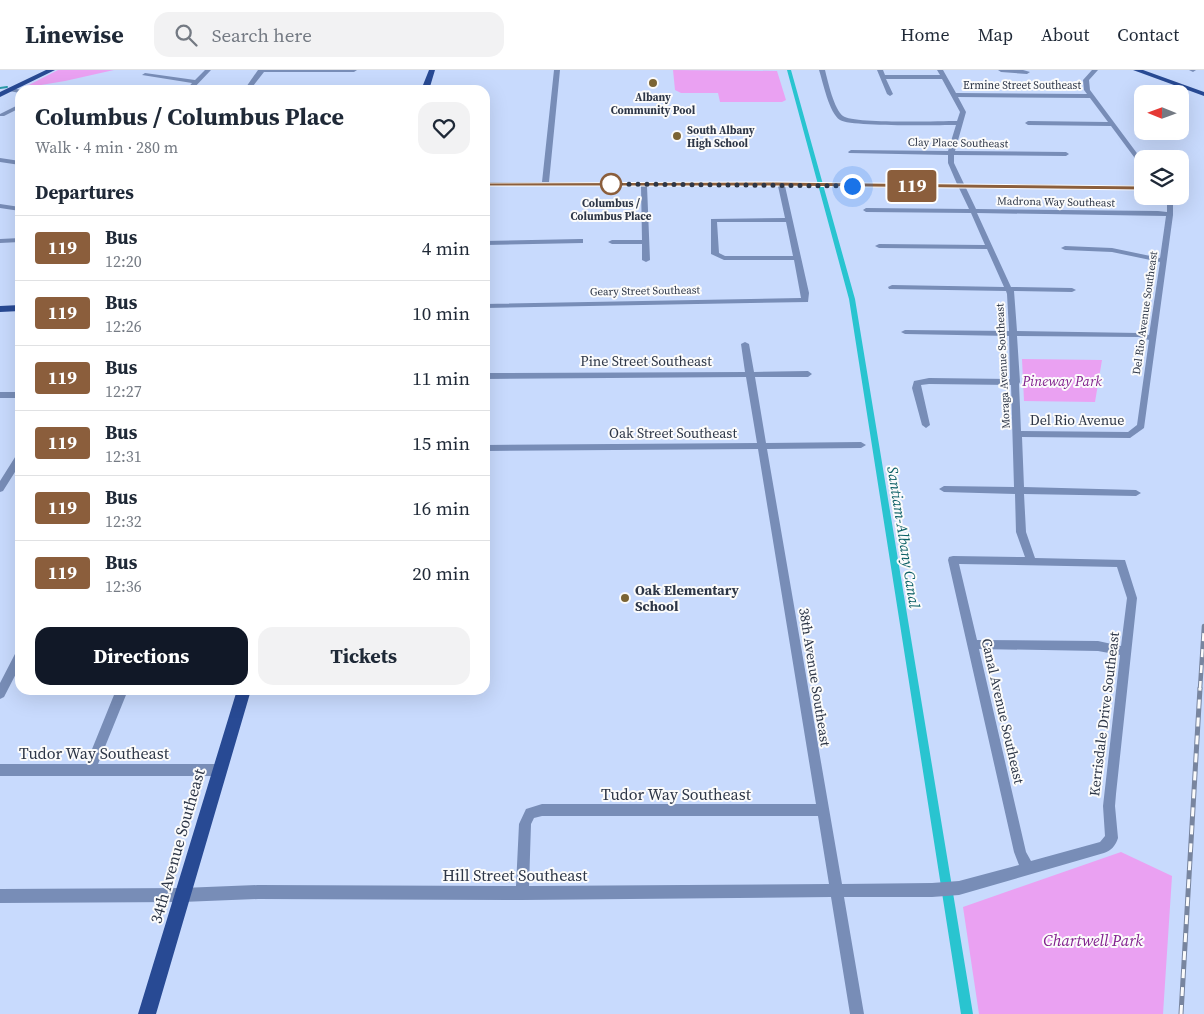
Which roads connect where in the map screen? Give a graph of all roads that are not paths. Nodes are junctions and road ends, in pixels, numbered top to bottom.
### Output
1 (52, 70) edge
2 (208, 70) edge
3 (262, 70) edge
4 (318, 70) edge
5 (354, 70) edge
6 (432, 70) edge
7 (558, 70) edge
8 (822, 70) edge
9 (880, 70) edge
10 (1002, 70) edge
11 (1136, 70) edge
12 (1091, 71) edge
13 (1027, 72) dead end
14 (942, 74) edge
15 (145, 75) dead end
16 (883, 77) junction
17 (196, 82) junction
18 (21, 85) edge
19 (193, 85) edge
20 (251, 85) edge
21 (427, 85) edge
22 (15, 88) edge
23 (11, 90) junction
24 (15, 90) edge
25 (890, 94) dead end
26 (1204, 94) edge
27 (953, 95) junction
28 (0, 96) edge
29 (1091, 96) junction
30 (15, 108) edge
31 (2, 115) dead end
32 (1028, 123) dead end
33 (960, 124) junction
34 (1112, 124) junction
35 (851, 152) dead end
36 (951, 153) junction
37 (1134, 153) edge
38 (1066, 154) dead end
39 (0, 160) edge
40 (15, 162) edge
41 (490, 184) edge
42 (545, 184) junction
43 (644, 184) junction
44 (781, 184) junction
45 (961, 187) junction
46 (1134, 188) edge
47 (1170, 205) edge
48 (0, 206) edge
49 (15, 208) edge
50 (866, 210) dead end
51 (972, 210) junction
52 (1170, 215) junction
53 (789, 220) junction
54 (1, 240) edge
55 (15, 240) edge
56 (580, 241) dead end
57 (612, 242) dead end
58 (646, 242) junction
59 (490, 243) edge
60 (879, 246) dead end
61 (990, 248) junction
62 (1065, 248) dead end
63 (797, 258) junction
64 (646, 260) dead end
65 (1164, 261) junction
66 (892, 286) dead end
67 (1009, 288) junction
68 (1072, 290) dead end
69 (490, 306) edge
70 (15, 308) edge
71 (0, 309) edge
72 (905, 332) dead end
73 (1013, 333) junction
74 (1152, 338) junction
75 (745, 344) dead end
76 (750, 374) junction
77 (808, 374) dead end
78 (490, 376) edge
79 (1016, 382) junction
80 (0, 395) edge
81 (15, 395) edge
82 (926, 426) dead end
83 (1136, 431) joint
84 (1018, 434) junction
85 (861, 445) dead end
86 (762, 446) junction
87 (490, 448) edge
88 (15, 464) edge
89 (944, 489) dead end
90 (0, 490) edge
91 (1019, 492) junction
92 (1136, 493) dead end
93 (1031, 561) junction
94 (972, 644) junction
95 (1127, 652) junction
96 (15, 664) edge
97 (0, 694) edge
98 (120, 695) edge
99 (242, 695) edge
100 (90, 769) junction
101 (0, 770) edge
102 (219, 770) junction
103 (822, 810) junction
104 (1027, 868) junction
105 (836, 890) junction
106 (522, 892) junction
107 (182, 895) junction
108 (0, 896) edge
109 (148, 1014) edge
110 (857, 1014) edge

1 - 18 main road
2 - 17 street
3 - 4 street
3 - 20 street
4 - 5 street
6 - 21 main road
7 - 42 street
8 - 33 street
9 - 16 street
10 - 13 street
11 - 26 main road
12 - 29 street
14 - 16 street
14 - 27 street
15 - 17 street
16 - 25 street
17 - 19 street
22 - 23 main road
23 - 24 street
23 - 28 main road
27 - 29 street, Ermine Street Southeast
27 - 33 street
29 - 34 street
30 - 31 street
32 - 34 street
33 - 36 street
34 - 37 street
35 - 36 street, Clay Place Southeast
36 - 38 street, Clay Place Southeast
36 - 45 street, Moraga Avenue Southeast
39 - 40 street
41 - 42 street
42 - 43 street
43 - 44 street
43 - 58 street
44 - 45 street
44 - 53 street
45 - 46 street
45 - 51 street, Moraga Avenue Southeast
47 - 52 street, Del Rio Avenue Southeast
48 - 49 street
50 - 51 street, Madrona Way Southeast
51 - 52 street, Madrona Way Southeast
51 - 61 street, Moraga Avenue Southeast
52 - 65 street, Del Rio Avenue Southeast
53 - 63 street
53 - 63 street
54 - 55 street
56 - 59 street
57 - 58 street
58 - 64 street
60 - 61 street
61 - 67 street, Moraga Avenue Southeast
62 - 65 street
63 - 69 street, Geary Street Southeast
65 - 74 street, Del Rio Avenue Southeast
66 - 67 street
67 - 68 street
67 - 73 street, Moraga Avenue Southeast
70 - 71 main road
72 - 73 street
73 - 74 street
73 - 79 street, Moraga Avenue Southeast
74 - 83 street, Del Rio Avenue Southeast
75 - 76 street, 38th Avenue Southeast
76 - 77 street, Pine Street Southeast
76 - 78 street, Pine Street Southeast
76 - 86 street, 38th Avenue Southeast
79 - 82 street
79 - 84 street, Moraga Avenue Southeast
80 - 81 street
83 - 84 street, Del Rio Avenue
84 - 91 street, Moraga Avenue Southeast
85 - 86 street, Oak Street Southeast
86 - 87 street, Oak Street Southeast
86 - 103 street, 38th Avenue Southeast
88 - 90 street
89 - 91 street
91 - 92 street
91 - 93 street, Moraga Avenue Southeast
93 - 94 street, Canal Avenue Southeast
93 - 95 street, Kerrisdale Drive Southeast
94 - 95 street
94 - 104 street, Canal Avenue Southeast
95 - 104 street, Kerrisdale Drive Southeast
96 - 97 street
98 - 100 street
99 - 102 main road, 34th Avenue Southeast
100 - 101 street, Tudor Way Southeast
100 - 102 street, Tudor Way Southeast
102 - 107 main road, 34th Avenue Southeast
103 - 105 street, 38th Avenue Southeast
103 - 106 street, Tudor Way Southeast
104 - 105 street, Hill Street Southeast
105 - 106 street, Hill Street Southeast
105 - 110 street, 38th Avenue Southeast
106 - 107 street, Hill Street Southeast
107 - 108 street, Hill Street Southeast
107 - 109 main road, 34th Avenue Southeast

